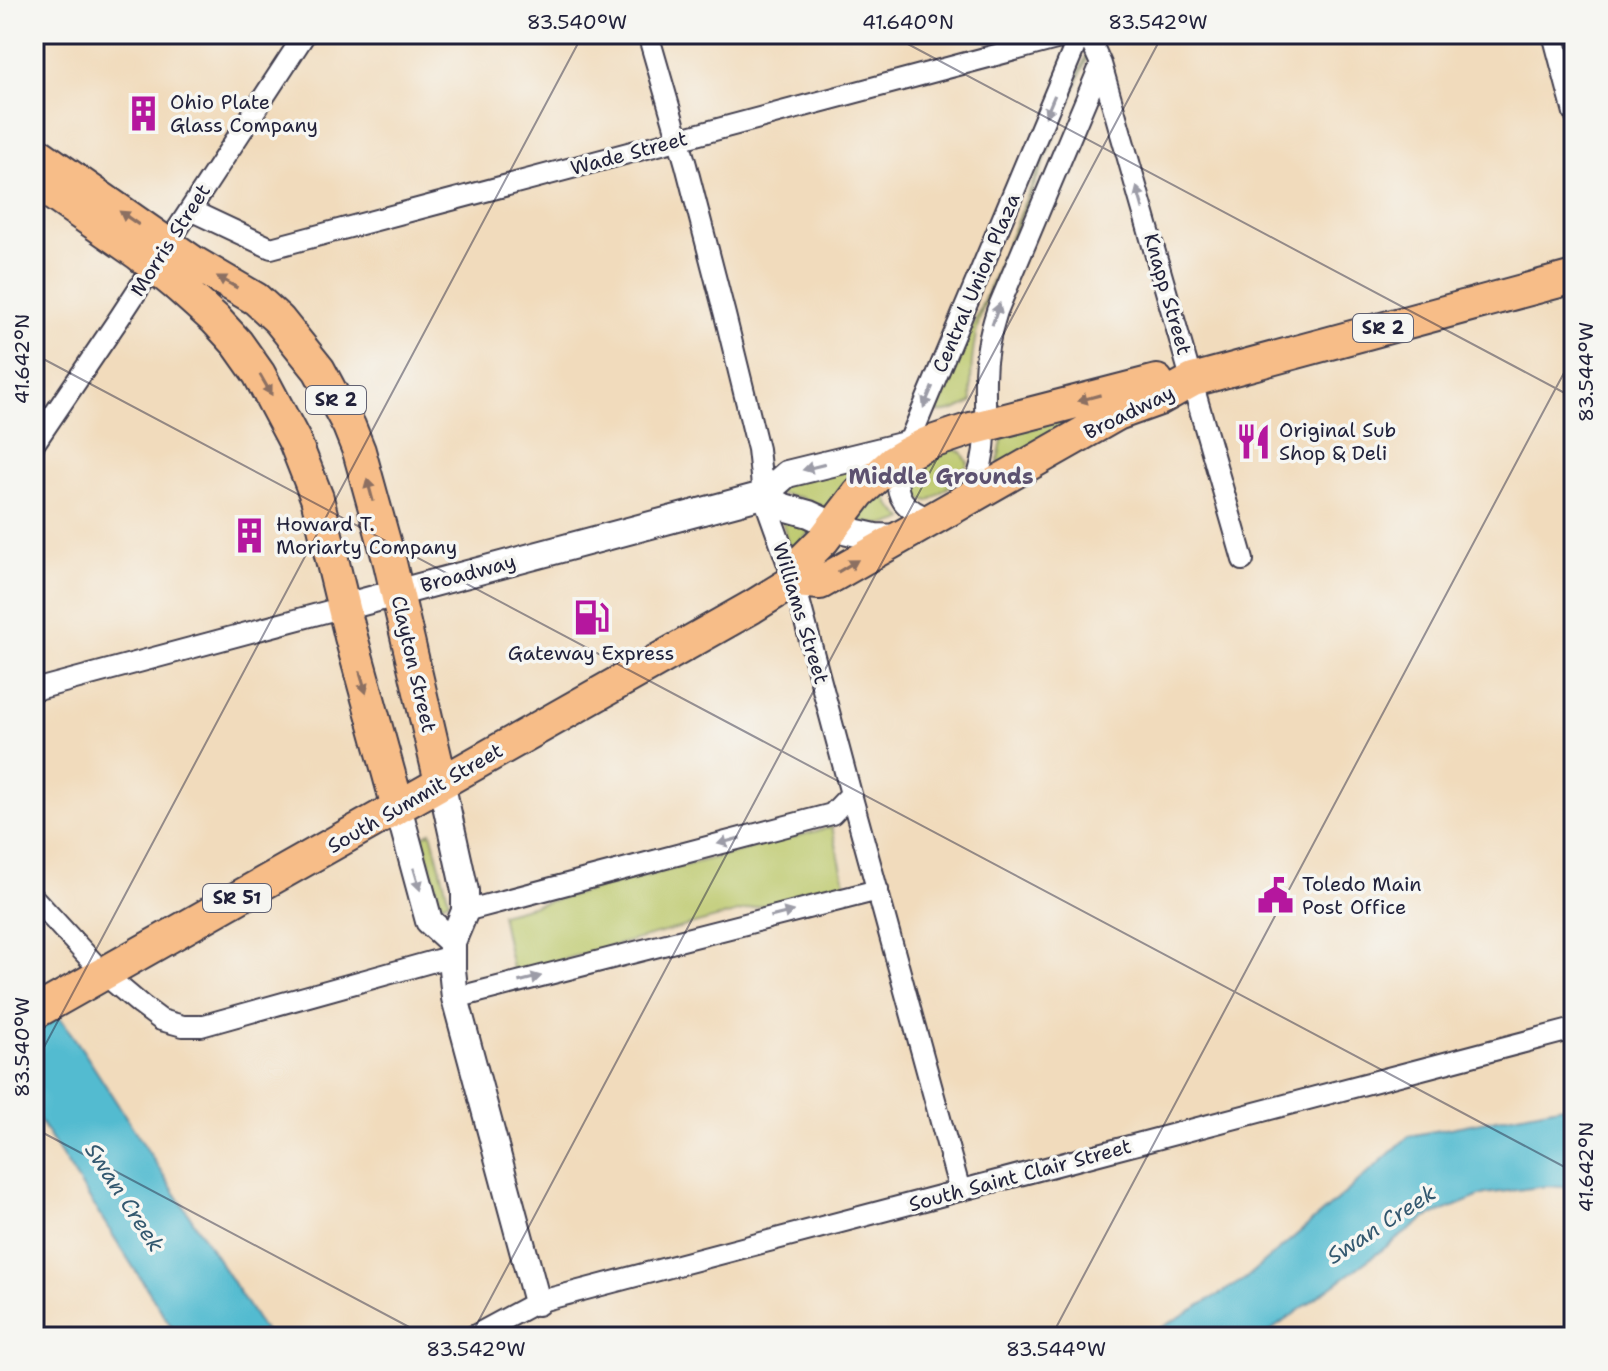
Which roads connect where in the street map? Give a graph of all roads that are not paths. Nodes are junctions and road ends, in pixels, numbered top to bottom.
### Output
1 (305, 34) edge
2 (648, 34) edge
3 (1079, 34) edge
4 (1553, 34) edge
5 (1101, 64) junction
6 (1574, 113) edge
7 (678, 139) junction
8 (34, 151) edge
9 (34, 181) edge
10 (190, 210) junction
11 (185, 274) junction
12 (1574, 277) edge
13 (1193, 380) junction
14 (979, 427) junction
15 (34, 444) edge
16 (904, 450) junction
17 (763, 495) junction
18 (967, 499) junction
19 (931, 519) junction
20 (833, 525) junction
21 (899, 538) junction
22 (1243, 560) dead end
23 (794, 581) junction
24 (397, 593) junction
25 (344, 607) junction
26 (34, 690) edge
27 (441, 782) junction
28 (851, 794) junction
29 (398, 807) junction
30 (878, 890) junction
31 (34, 898) edge
32 (465, 911) junction
33 (452, 949) junction
34 (103, 973) junction
35 (455, 998) junction
36 (34, 1013) edge
37 (1574, 1029) edge
38 (960, 1191) junction
39 (537, 1302) junction
40 (472, 1337) edge

1 - 10 street, Morris Street
2 - 7 street, Williams Street
3 - 5 street, Knapp Street
3 - 7 street, Wade Street
3 -> 16 street, Central Union Plaza
4 - 6 street
13 -> 5 street, Knapp Street
14 -> 5 street, Central Union Plaza
7 - 10 street, Wade Street
7 - 17 street, Williams Street
11 -> 8 main road, SR 2, bridge
9 - 11 main road, SR 2, bridge
10 - 15 street, Morris Street
24 -> 11 main road, Clayton Street / SR 2
11 -> 25 main road, SR 2
12 - 13 main road, Broadway / SR 2
13 -> 14 main road, Broadway / SR 2
13 - 18 main road, Broadway / SR 2
13 - 22 street, Knapp Street
14 - 16 main road, South Summit Street / SR 2
14 - 18 street, Central Union Plaza
16 -> 17 street, Broadway
16 - 19 street, Central Union Plaza
16 - 20 main road, South Summit Street / SR 2
17 - 20 street
17 - 23 street, Williams Street
17 - 24 street, Broadway
18 - 19 main road, Broadway / SR 2
19 - 21 main road, Broadway / SR 2
20 - 21 street
20 - 23 main road, South Summit Street / SR 2
23 -> 21 main road, South Summit Street / SR 2
23 - 27 main road, South Summit Street
23 - 28 street, Williams Street
24 - 25 street, Broadway
24 - 27 main road, Clayton Street / SR 2
25 - 26 street, Broadway
25 -> 29 main road, SR 2
27 - 29 main road, South Summit Street
27 - 32 street, Clayton Street
28 - 30 street, Williams Street
28 -> 32 street
29 -> 33 street
29 - 34 main road, South Summit Street / SR 51
35 -> 30 street
30 - 38 street, Williams Street
31 - 34 street
32 - 33 street, Clayton Street
33 - 34 street
33 - 35 street, Clayton Street
34 - 36 main road, South Summit Street / SR 51
35 - 39 street, Clayton Street
37 - 38 street, South Saint Clair Street
38 - 39 street, South Saint Clair Street
39 - 40 street, South Saint Clair Street

